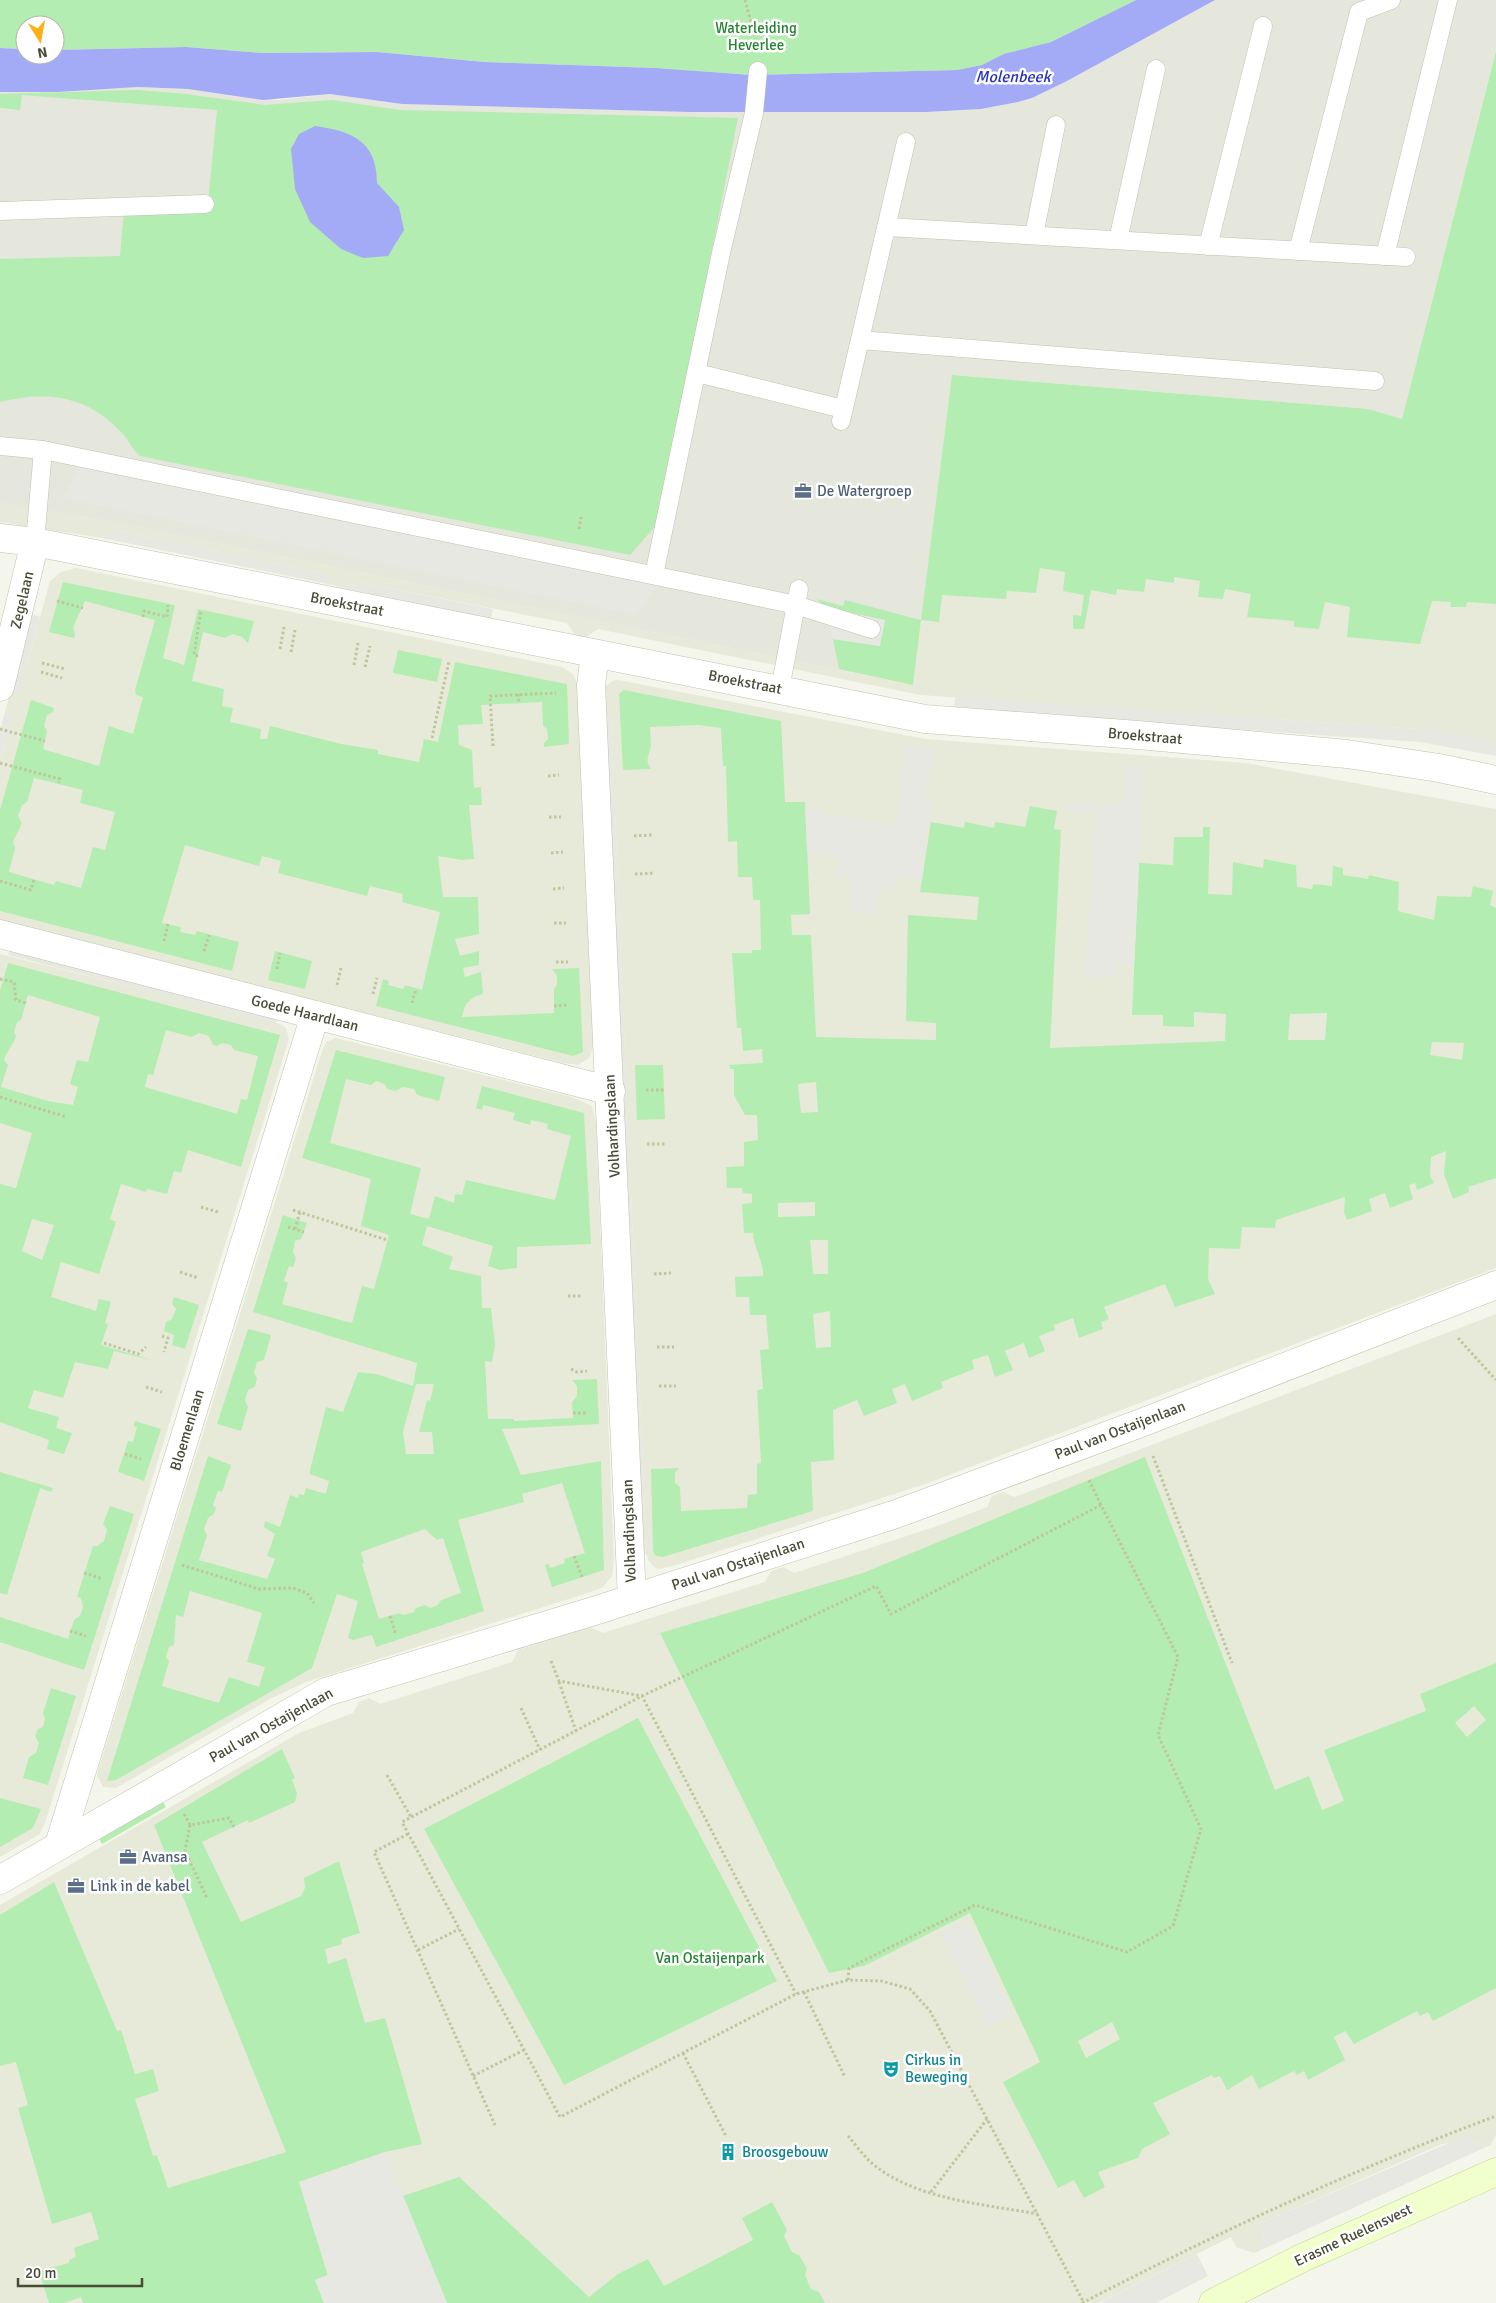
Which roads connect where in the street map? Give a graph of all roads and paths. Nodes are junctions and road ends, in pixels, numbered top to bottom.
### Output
1 (745, 0) edge
2 (1391, 0) edge
3 (1448, 0) edge
4 (1263, 26) dead end
5 (1156, 69) dead end
6 (758, 71) joint
7 (1056, 125) dead end
8 (906, 142) dead end
9 (204, 204) dead end
10 (0, 211) edge
11 (887, 227) junction
12 (1034, 235) junction
13 (1118, 240) junction
14 (1208, 246) junction
15 (1298, 251) junction
16 (1385, 256) junction
17 (1406, 257) dead end
18 (860, 340) junction
19 (697, 373) junction
20 (1375, 381) dead end
21 (0, 446) edge
22 (43, 450) junction
23 (0, 538) edge
24 (35, 542) junction
25 (654, 575) junction
26 (206, 576) junction
27 (798, 597) junction
28 (168, 606) dead end
29 (143, 617) dead end
30 (871, 628) dead end
31 (283, 634) dead end
32 (294, 636) dead end
33 (358, 646) dead end
34 (369, 648) dead end
35 (280, 649) dead end
36 (291, 652) dead end
37 (595, 654) junction
38 (198, 656) dead end
39 (449, 660) dead end
40 (354, 665) dead end
41 (365, 667) dead end
42 (0, 687) edge
43 (780, 689) junction
44 (591, 691) junction
45 (518, 694) junction
46 (519, 703) dead end
47 (432, 711) dead end
48 (438, 712) junction
49 (0, 729) edge
50 (432, 738) dead end
51 (45, 741) dead end
52 (493, 746) dead end
53 (0, 763) edge
54 (1496, 780) edge
55 (59, 784) dead end
56 (34, 879) dead end
57 (0, 881) edge
58 (0, 934) edge
59 (0, 979) edge
60 (26, 1003) dead end
61 (315, 1016) junction
62 (611, 1091) junction
63 (0, 1097) edge
64 (68, 1116) dead end
65 (259, 1199) junction
66 (300, 1212) junction
67 (295, 1229) dead end
68 (387, 1240) dead end
69 (1496, 1285) edge
70 (1446, 1304) junction
71 (162, 1336) dead end
72 (104, 1343) dead end
73 (146, 1346) dead end
74 (164, 1352) dead end
75 (1496, 1380) edge
76 (1141, 1423) junction
77 (148, 1554) junction
78 (632, 1599) junction
79 (314, 1603) dead end
80 (538, 1628) junction
81 (1232, 1663) dead end
82 (558, 1681) junction
83 (642, 1696) junction
84 (521, 1708) dead end
85 (576, 1731) junction
86 (540, 1750) junction
87 (387, 1775) dead end
88 (166, 1783) junction
89 (411, 1817) junction
90 (190, 1825) junction
91 (234, 1827) dead end
92 (408, 1834) junction
93 (59, 1845) junction
94 (0, 1880) edge
95 (206, 1898) dead end
96 (459, 1929) junction
97 (418, 1950) junction
98 (848, 1980) junction
99 (804, 1992) junction
100 (796, 1994) junction
101 (524, 2050) junction
102 (683, 2053) junction
103 (473, 2076) junction
104 (844, 2077) dead end
105 (1496, 2116) edge
106 (987, 2119) junction
107 (495, 2125) dead end
108 (726, 2136) dead end
109 (848, 2136) dead end
110 (1496, 2172) edge
111 (931, 2192) junction
112 (1038, 2214) junction
113 (1083, 2303) edge
114 (1213, 2303) edge

1 - 6 path
2 - 15 lane
3 - 16 lane
4 - 14 lane
5 - 13 lane
6 - 19 lane
7 - 12 lane
8 - 11 lane
9 - 10 lane
11 - 12 lane
11 - 18 lane
12 - 13 lane
13 - 14 lane
14 - 15 lane
15 - 16 lane
16 - 17 lane
18 - 19 lane
18 - 20 lane
19 - 25 lane
21 - 22 lane
22 - 24 lane
22 - 25 lane
23 - 24 street, Broekstraat
24 - 26 street, Broekstraat
24 - 42 street, Zegelaan
25 - 27 lane
26 - 37 street, Broekstraat
26 - 38 path
27 - 30 lane
27 - 43 lane
28 - 29 path
31 - 35 path
32 - 36 path
33 - 40 path
34 - 41 path
37 - 43 street, Broekstraat
37 - 44 street, Volhardingslaan
39 - 48 path
43 - 54 street, Broekstraat
44 - 45 path
44 - 62 street, Volhardingslaan
45 - 46 path
45 - 52 path
47 - 48 path
48 - 50 path
49 - 51 path
53 - 55 path
56 - 57 path
58 - 61 street, Goede Haardlaan
59 - 60 path
61 - 62 street, Goede Haardlaan
61 - 65 street, Bloemenlaan
62 - 78 street, Volhardingslaan
63 - 64 path
65 - 66 path
65 - 77 street, Bloemenlaan
66 - 67 path
66 - 68 path
69 - 70 street, Paul van Ostaijenlaan
70 - 75 path
70 - 76 street, Paul van Ostaijenlaan
71 - 74 path
72 - 73 path
76 - 78 street, Paul van Ostaijenlaan
76 - 81 path
77 - 79 path
77 - 93 street, Bloemenlaan
78 - 80 street, Paul van Ostaijenlaan
80 - 82 path
80 - 88 street, Paul van Ostaijenlaan
82 - 83 path
82 - 85 path
83 - 85 path
83 - 98 path
83 - 100 path
84 - 86 path
85 - 86 path
86 - 89 path
87 - 89 path
88 - 90 path
88 - 93 street, Paul van Ostaijenlaan
89 - 92 path
90 - 91 path
90 - 95 path
92 - 96 path
92 - 97 path
93 - 94 street, Paul van Ostaijenlaan
96 - 97 path
96 - 101 path
97 - 103 path
98 - 99 path
98 - 106 path
99 - 100 path
99 - 104 path
100 - 102 path
101 - 102 path
101 - 103 path
102 - 108 path
103 - 107 path
105 - 113 path
106 - 111 path
106 - 112 path
109 - 111 path
110 - 114 main road, Erasme Ruelensvest
111 - 112 path
112 - 113 path

